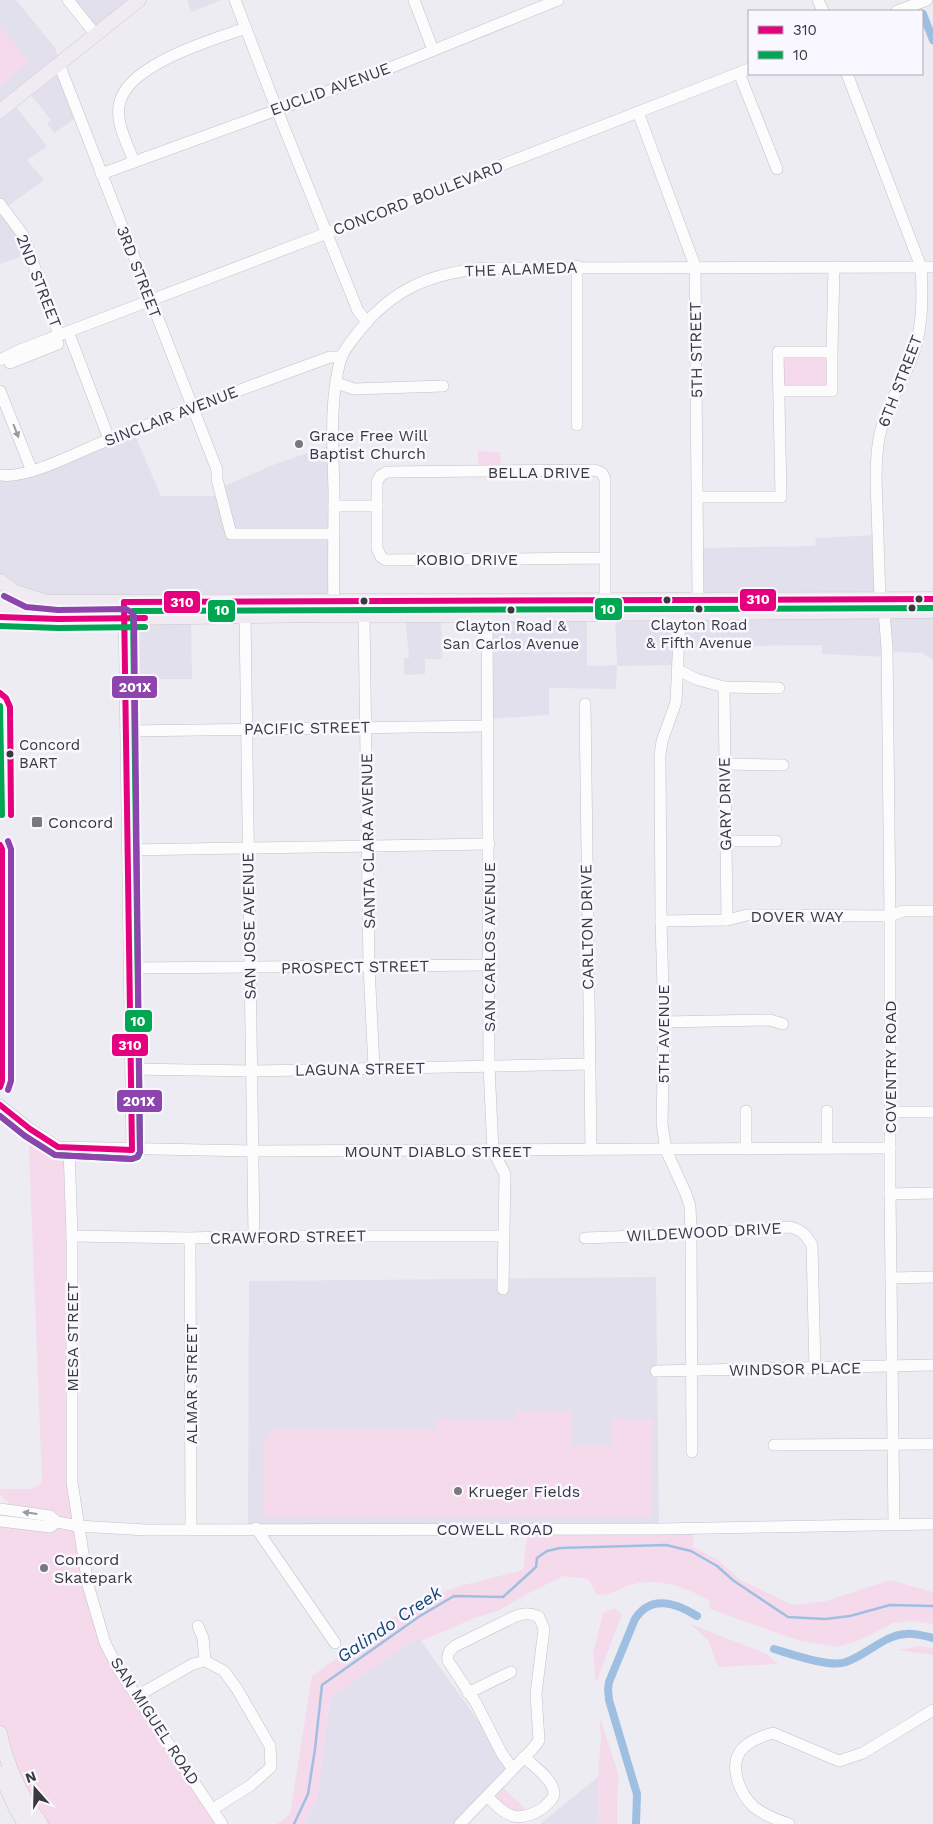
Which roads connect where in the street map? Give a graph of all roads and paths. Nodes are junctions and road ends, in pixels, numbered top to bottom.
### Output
1 (68, 0) edge
2 (139, 0) edge
3 (236, 0) edge
4 (414, 0) edge
5 (556, 0) edge
6 (927, 0) edge
7 (900, 10) edge
8 (246, 28) junction
9 (96, 35) junction
10 (433, 50) junction
11 (59, 64) junction
12 (744, 71) edge
13 (847, 75) edge
14 (277, 110) junction
15 (0, 111) edge
16 (638, 112) junction
17 (134, 162) junction
18 (777, 169) dead end
19 (101, 174) junction
20 (0, 204) edge
21 (327, 233) junction
22 (577, 266) junction
23 (695, 266) junction
24 (834, 267) junction
25 (927, 267) edge
26 (150, 301) junction
27 (367, 322) junction
28 (86, 325) junction
29 (59, 335) junction
30 (71, 339) junction
31 (20, 350) junction
32 (832, 352) junction
33 (0, 353) edge
34 (342, 357) junction
35 (0, 360) edge
36 (0, 368) edge
37 (337, 384) junction
38 (443, 386) dead end
39 (0, 391) edge
40 (780, 391) junction
41 (192, 408) junction
42 (577, 425) dead end
43 (109, 440) junction
44 (32, 470) junction
45 (0, 474) edge
46 (698, 498) junction
47 (334, 506) junction
48 (377, 506) junction
49 (334, 534) junction
50 (605, 558) junction
51 (0, 581) edge
52 (605, 599) junction
53 (698, 599) junction
54 (744, 599) junction
55 (933, 599) edge
56 (621, 600) junction
57 (487, 601) junction
58 (124, 602) junction
59 (0, 604) edge
60 (882, 605) junction
61 (334, 608) junction
62 (933, 611) edge
63 (680, 614) junction
64 (364, 615) junction
65 (24, 616) junction
66 (245, 616) junction
67 (487, 616) junction
68 (0, 617) edge
69 (125, 618) junction
70 (678, 670) junction
71 (724, 688) junction
72 (779, 688) dead end
73 (585, 704) dead end
74 (488, 726) junction
75 (366, 727) junction
76 (248, 729) junction
77 (126, 731) junction
78 (725, 764) junction
79 (782, 765) dead end
80 (726, 841) junction
81 (776, 841) dead end
82 (489, 844) junction
83 (367, 847) junction
84 (248, 849) junction
85 (128, 850) junction
86 (933, 910) edge
87 (890, 916) junction
88 (727, 920) junction
89 (661, 921) junction
90 (490, 965) junction
91 (369, 967) junction
92 (129, 968) junction
93 (249, 968) junction
94 (664, 1022) junction
95 (784, 1024) dead end
96 (589, 1064) junction
97 (489, 1066) junction
98 (374, 1068) junction
99 (131, 1069) junction
100 (251, 1071) junction
101 (0, 1105) edge
102 (746, 1111) dead end
103 (827, 1111) dead end
104 (890, 1112) junction
105 (933, 1112) edge
106 (69, 1148) junction
107 (827, 1148) junction
108 (890, 1148) junction
109 (591, 1149) junction
110 (746, 1149) junction
111 (132, 1150) junction
112 (666, 1150) junction
113 (252, 1151) junction
114 (493, 1151) junction
115 (933, 1193) edge
116 (890, 1194) junction
117 (691, 1234) junction
118 (72, 1236) junction
119 (254, 1236) junction
120 (504, 1236) junction
121 (190, 1238) junction
122 (586, 1238) dead end
123 (933, 1277) edge
124 (891, 1278) junction
125 (503, 1289) dead end
126 (933, 1365) edge
127 (892, 1366) junction
128 (814, 1368) junction
129 (656, 1371) dead end
130 (692, 1371) junction
131 (933, 1444) edge
132 (774, 1445) dead end
133 (893, 1445) junction
134 (692, 1452) dead end
135 (0, 1509) edge
136 (0, 1521) edge
137 (57, 1522) junction
138 (894, 1524) junction
139 (933, 1524) edge
140 (78, 1526) junction
141 (256, 1528) junction
142 (191, 1529) junction
143 (198, 1626) dead end
144 (335, 1643) dead end
145 (205, 1661) junction
146 (511, 1672) dead end
147 (468, 1693) junction
148 (137, 1696) junction
149 (933, 1710) edge
150 (0, 1733) edge
151 (524, 1757) junction
152 (513, 1769) junction
153 (0, 1773) edge
154 (487, 1796) junction
155 (213, 1809) junction
156 (25, 1824) edge
157 (41, 1824) edge
158 (222, 1824) edge
159 (460, 1824) edge
160 (789, 1824) edge

1 - 9 street
2 - 9 main road
3 - 8 street
4 - 10 street
5 - 10 street, EUCLID AVENUE
6 - 7 street
8 - 14 street
8 - 17 street
9 - 11 main road
10 - 14 street, EUCLID AVENUE
11 - 15 main road
11 - 19 street, 3RD STREET
12 - 16 street, CONCORD BOULEVARD
12 - 18 street
13 - 25 street, 6TH STREET
14 - 17 street, EUCLID AVENUE
14 - 21 street
16 - 21 street, CONCORD BOULEVARD
16 - 23 street, 5TH STREET
17 - 19 street, EUCLID AVENUE
19 - 26 street, 3RD STREET
20 - 29 street, 2ND STREET
21 - 26 street, CONCORD BOULEVARD
21 - 27 street
22 - 23 street, THE ALAMEDA
22 - 27 street, THE ALAMEDA
22 - 42 street
23 - 24 street, THE ALAMEDA
23 - 46 street, 5TH STREET
24 - 25 street, THE ALAMEDA
24 - 32 street
25 - 60 street, 6TH STREET
26 - 28 street, CONCORD BOULEVARD
26 - 41 street, 3RD STREET
27 - 34 street, THE ALAMEDA
28 - 29 street, CONCORD BOULEVARD
28 - 30 street, CONCORD BOULEVARD
29 - 31 street, CONCORD BOULEVARD
30 - 36 street, CONCORD BOULEVARD
30 - 43 street, 2ND STREET
31 - 33 street, CONCORD BOULEVARD
31 - 35 street, CONCORD BOULEVARD
32 - 40 street
32 - 40 street
34 - 37 street, THE ALAMEDA
34 - 41 street, SINCLAIR AVENUE
37 - 38 street
37 - 47 street, THE ALAMEDA
39 -> 44 street
40 - 46 street
41 - 43 street, SINCLAIR AVENUE
41 - 49 street, 3RD STREET
43 - 44 street, SINCLAIR AVENUE
44 - 45 street, SINCLAIR AVENUE
46 - 53 street, 5TH STREET
47 - 48 street
47 - 49 street, THE ALAMEDA
48 - 50 street, KOBIO DRIVE
48 - 50 street, BELLA DRIVE
49 - 61 street, THE ALAMEDA
50 - 52 street, BELLA DRIVE
51 - 58 main road
52 - 56 main road
52 - 57 main road
53 - 54 main road
53 - 56 main road
54 - 60 main road
54 - 63 street
55 - 60 main road
56 - 63 street
57 - 61 main road
57 - 67 street, SAN CARLOS AVENUE
58 - 61 main road
58 - 69 street
59 - 65 main road
60 - 62 main road
60 - 63 main road
60 - 87 street, COVENTRY ROAD
61 - 64 main road
61 - 66 main road
63 - 67 main road
63 - 70 street, 5TH AVENUE
64 - 67 main road
64 - 75 street, SANTA CLARA AVENUE
65 - 68 main road
65 - 69 main road
66 - 69 main road
66 - 76 street, SAN JOSE AVENUE
67 - 74 street, SAN CARLOS AVENUE
69 - 77 street
70 - 71 street
70 - 89 street, 5TH AVENUE
71 - 72 street
71 - 78 street, GARY DRIVE
73 - 96 street, CARLTON DRIVE
74 - 75 street, PACIFIC STREET
74 - 82 street, SAN CARLOS AVENUE
75 - 76 street, PACIFIC STREET
75 - 83 street, SANTA CLARA AVENUE
76 - 77 street, PACIFIC STREET
76 - 84 street, SAN JOSE AVENUE
77 - 85 street
78 - 79 street
78 - 80 street, GARY DRIVE
80 - 81 street
80 - 88 street, GARY DRIVE
82 - 83 street
82 - 90 street, SAN CARLOS AVENUE
83 - 84 street
83 - 91 street, SANTA CLARA AVENUE
84 - 85 street
84 - 93 street, SAN JOSE AVENUE
85 - 92 street
86 - 87 street, DOVER WAY
87 - 88 street, DOVER WAY
87 - 104 street, COVENTRY ROAD
88 - 89 street, DOVER WAY
89 - 94 street, 5TH AVENUE
90 - 91 street, PROSPECT STREET
90 - 97 street, SAN CARLOS AVENUE
91 - 93 street, PROSPECT STREET
91 - 98 street, SANTA CLARA AVENUE
92 - 93 street, PROSPECT STREET
92 - 99 street
93 - 100 street, SAN JOSE AVENUE
94 - 95 street
94 - 112 street, 5TH AVENUE
96 - 97 street, LAGUNA STREET
96 - 109 street, CARLTON DRIVE
97 - 98 street, LAGUNA STREET
97 - 114 street, SAN CARLOS AVENUE
98 - 100 street, LAGUNA STREET
99 - 100 street, LAGUNA STREET
99 - 111 street
100 - 113 street, SAN JOSE AVENUE
101 - 106 street, MOUNT DIABLO STREET
102 - 110 street
103 - 107 street
104 - 105 street
104 - 108 street, COVENTRY ROAD
106 - 111 street, MOUNT DIABLO STREET
106 - 118 street, MESA STREET
107 - 108 street, MOUNT DIABLO STREET
107 - 110 street, MOUNT DIABLO STREET
108 - 116 street, COVENTRY ROAD
109 - 112 street, MOUNT DIABLO STREET
109 - 114 street, MOUNT DIABLO STREET
110 - 112 street, MOUNT DIABLO STREET
111 - 113 street, MOUNT DIABLO STREET
112 - 117 street, 5TH AVENUE
113 - 114 street, MOUNT DIABLO STREET
113 - 119 street, SAN JOSE AVENUE
114 - 120 street, SAN CARLOS AVENUE
115 - 116 street
116 - 124 street, COVENTRY ROAD
117 - 122 street, WILDEWOOD DRIVE
117 - 128 street, WILDEWOOD DRIVE
117 - 130 street, 5TH AVENUE
118 - 121 street, CRAWFORD STREET
118 - 140 street, MESA STREET
119 - 120 street, CRAWFORD STREET
119 - 121 street, CRAWFORD STREET
120 - 125 street, SAN CARLOS AVENUE
121 - 142 street, ALMAR STREET
123 - 124 street
124 - 127 street, COVENTRY ROAD
126 - 127 street, WINDSOR PLACE
127 - 128 street, WINDSOR PLACE
127 - 133 street, COVENTRY ROAD
128 - 130 street, WINDSOR PLACE
129 - 130 street, WINDSOR PLACE
130 - 134 street, 5TH AVENUE
131 - 133 street
132 - 133 street
133 - 138 street, COVENTRY ROAD
137 -> 135 street, COWELL ROAD
136 - 137 street, COWELL ROAD
137 - 140 street, COWELL ROAD
138 - 139 street, COWELL ROAD
138 - 141 street, COWELL ROAD
140 - 142 street, COWELL ROAD
140 - 148 street, SAN MIGUEL ROAD
141 - 142 street, COWELL ROAD
141 - 144 street
143 - 145 street
145 - 148 street
145 - 155 street
146 - 147 street
147 - 151 street
147 - 152 street
148 - 155 street, SAN MIGUEL ROAD
149 - 160 street
150 - 157 main road
151 - 152 street
151 - 154 street
152 - 154 street
153 - 156 main road
154 - 159 street
155 - 158 street, SAN MIGUEL ROAD

